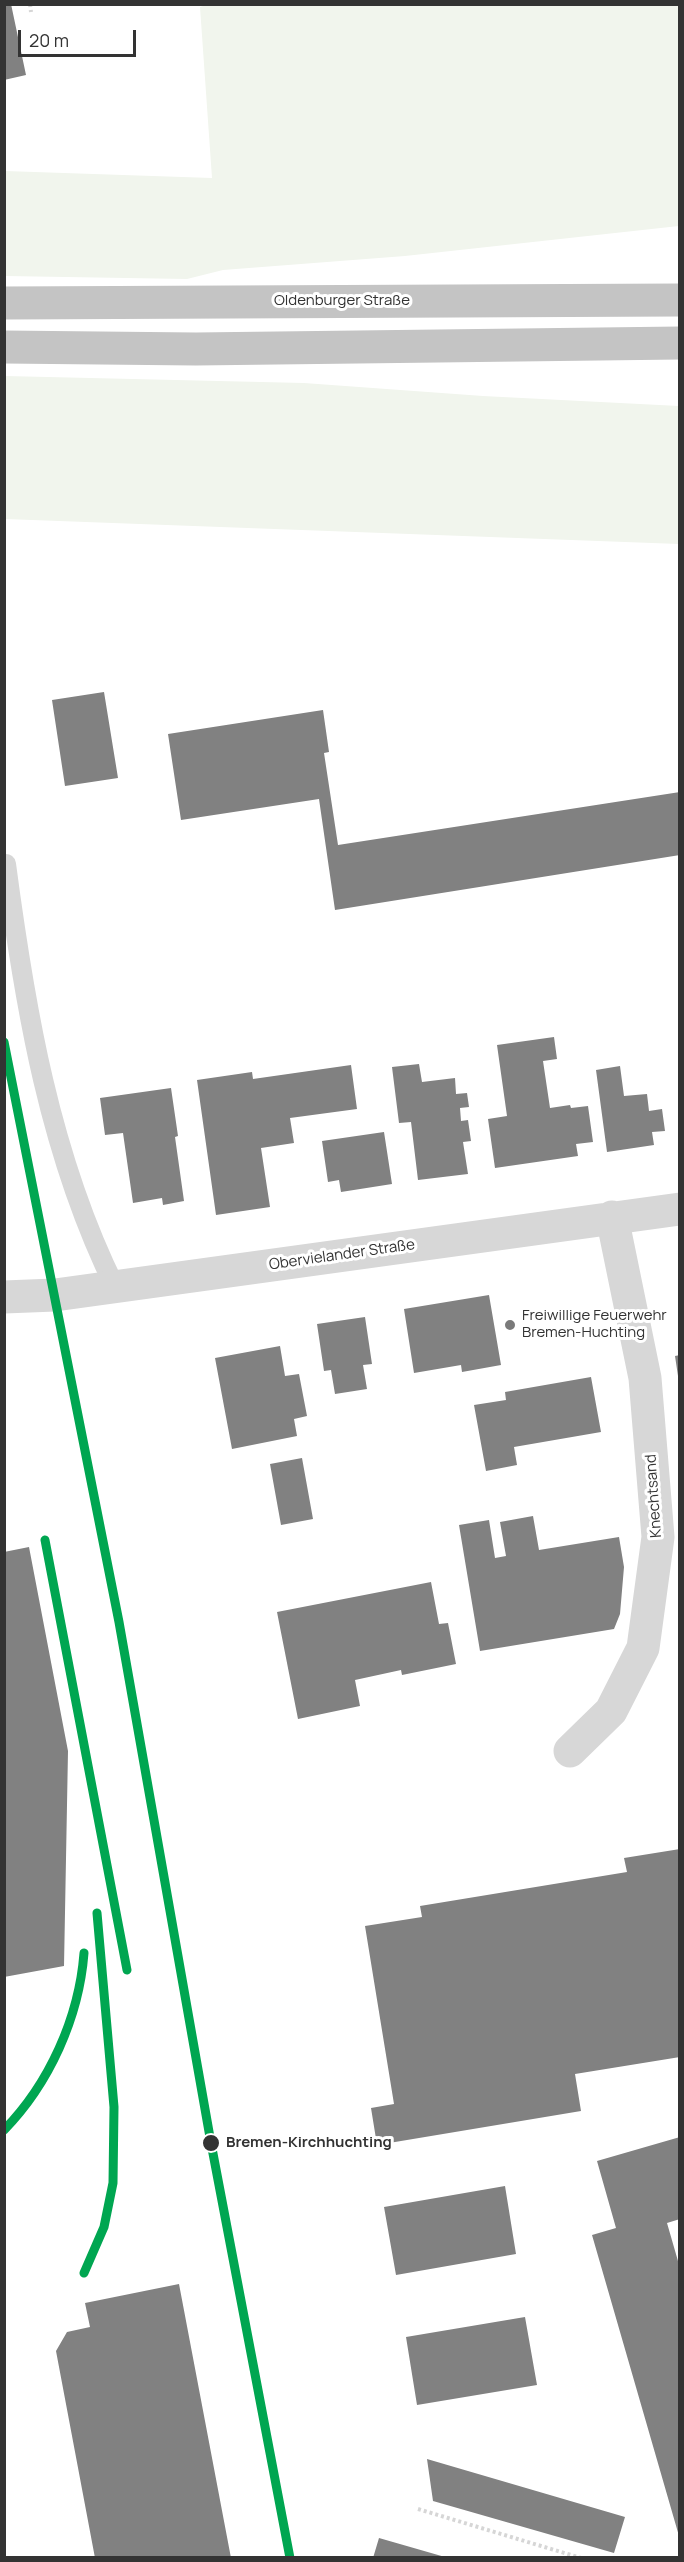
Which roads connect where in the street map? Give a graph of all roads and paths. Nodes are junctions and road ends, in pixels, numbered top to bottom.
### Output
1 (30, 4) edge
2 (31, 12) dead end
3 (675, 297) edge
4 (4, 303) edge
5 (680, 343) edge
6 (4, 346) edge
7 (6, 864) dead end
8 (680, 1209) edge
9 (612, 1217) junction
10 (115, 1287) junction
11 (4, 1297) edge
12 (570, 1751) dead end
13 (418, 2509) dead end
14 (582, 2558) edge

1 - 2 path
3 - 4 highway, Oldenburger Straße
5 - 6 highway
7 - 10 lane
8 - 9 street, Obervielander Straße
9 - 10 street, Obervielander Straße
9 - 12 street, Knechtsand
10 - 11 street, Obervielander Straße
13 - 14 path

